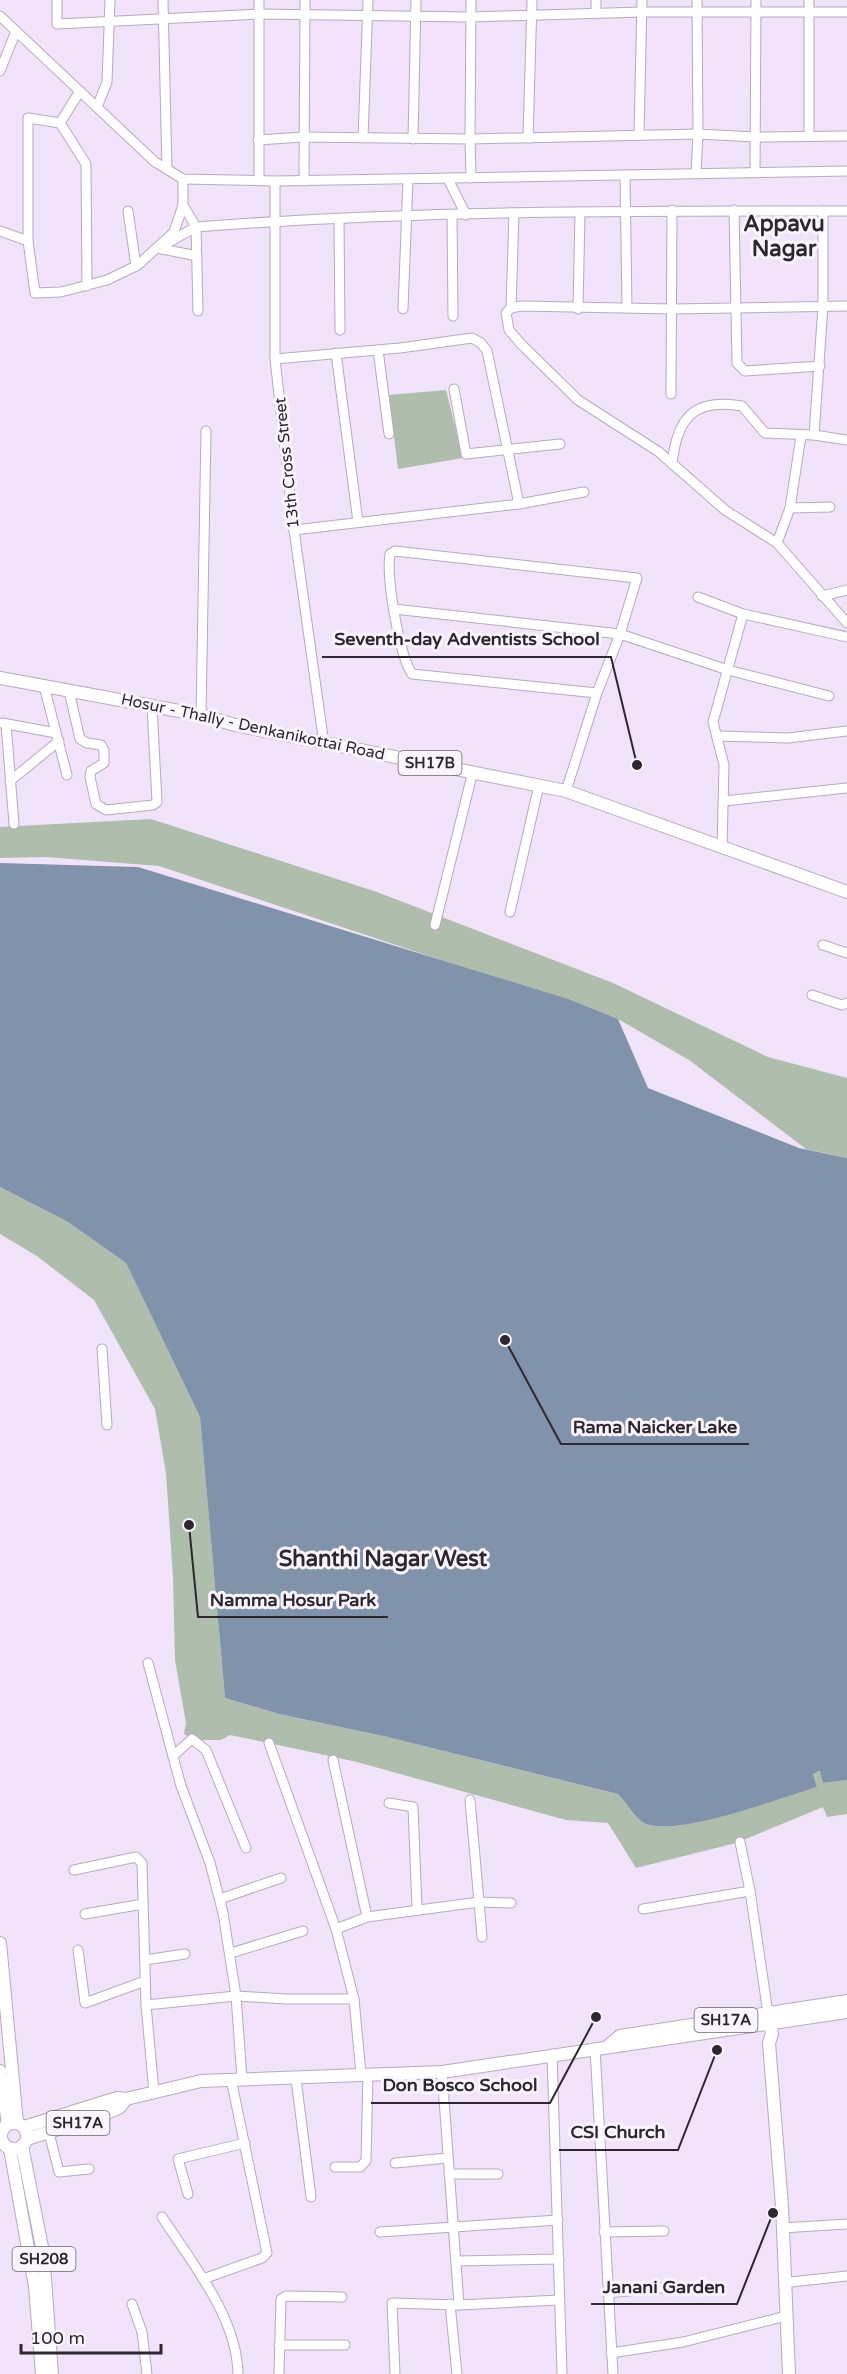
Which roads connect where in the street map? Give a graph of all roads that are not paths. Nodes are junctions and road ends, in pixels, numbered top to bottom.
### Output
1 (57, 0) edge
2 (110, 0) edge
3 (163, 0) edge
4 (259, 0) edge
5 (305, 0) edge
6 (368, 0) edge
7 (416, 0) edge
8 (471, 0) edge
9 (532, 0) edge
10 (596, 0) edge
11 (642, 0) edge
12 (697, 0) edge
13 (756, 0) edge
14 (809, 0) edge
15 (642, 12) junction
16 (809, 12) junction
17 (847, 12) edge
18 (596, 13) junction
19 (697, 13) junction
20 (756, 13) junction
21 (260, 14) junction
22 (305, 15) junction
23 (368, 15) junction
24 (532, 15) junction
25 (0, 16) edge
26 (415, 16) junction
27 (470, 17) junction
28 (162, 18) junction
29 (110, 21) junction
30 (16, 31) junction
31 (0, 71) edge
32 (80, 91) junction
33 (97, 107) junction
34 (60, 123) junction
35 (698, 134) junction
36 (639, 135) junction
37 (809, 136) junction
38 (847, 136) edge
39 (303, 137) junction
40 (756, 137) junction
41 (363, 138) junction
42 (528, 138) junction
43 (413, 139) junction
44 (470, 139) junction
45 (258, 140) junction
46 (166, 169) junction
47 (847, 171) edge
48 (755, 172) junction
49 (696, 173) junction
50 (625, 175) junction
51 (471, 178) junction
52 (183, 179) junction
53 (448, 179) junction
54 (259, 180) junction
55 (408, 180) junction
56 (275, 181) junction
57 (304, 181) junction
58 (183, 205) junction
59 (672, 210) junction
60 (734, 210) junction
61 (128, 211) dead end
62 (626, 211) junction
63 (823, 211) junction
64 (847, 211) edge
65 (580, 212) junction
66 (513, 213) junction
67 (452, 215) junction
68 (466, 215) junction
69 (407, 217) junction
70 (339, 219) junction
71 (275, 221) junction
72 (196, 227) junction
73 (0, 231) edge
74 (28, 241) junction
75 (131, 241) junction
76 (157, 248) junction
77 (197, 256) junction
78 (144, 259) junction
79 (136, 266) junction
80 (87, 286) junction
81 (823, 306) junction
82 (847, 306) edge
83 (511, 308) junction
84 (627, 308) junction
85 (737, 308) junction
86 (403, 309) dead end
87 (578, 309) junction
88 (674, 309) junction
89 (198, 311) dead end
90 (453, 316) dead end
91 (340, 330) dead end
92 (378, 350) junction
93 (336, 353) junction
94 (275, 359) junction
95 (820, 366) junction
96 (454, 389) dead end
97 (671, 394) dead end
98 (206, 431) dead end
99 (389, 434) dead end
100 (801, 435) junction
101 (814, 435) junction
102 (847, 440) edge
103 (560, 444) dead end
104 (508, 449) junction
105 (672, 464) junction
106 (584, 492) dead end
107 (519, 504) junction
108 (830, 507) dead end
109 (790, 508) junction
110 (358, 522) junction
111 (294, 530) junction
112 (777, 543) junction
113 (847, 590) edge
114 (822, 596) junction
115 (698, 597) dead end
116 (394, 609) junction
117 (743, 614) junction
118 (847, 623) edge
119 (620, 634) junction
120 (847, 637) edge
121 (728, 670) junction
122 (0, 678) edge
123 (44, 686) junction
124 (69, 691) junction
125 (597, 693) junction
126 (829, 696) dead end
127 (152, 706) junction
128 (201, 715) junction
129 (3, 723) edge
130 (847, 731) edge
131 (717, 736) junction
132 (57, 737) junction
133 (324, 744) junction
134 (472, 771) junction
135 (67, 775) dead end
136 (10, 782) junction
137 (539, 785) junction
138 (847, 788) edge
139 (566, 791) junction
140 (724, 801) junction
141 (14, 824) dead end
142 (722, 848) junction
143 (847, 892) edge
144 (510, 912) dead end
145 (435, 925) dead end
146 (823, 945) dead end
147 (847, 953) edge
148 (812, 995) dead end
149 (847, 1004) edge
150 (102, 1349) dead end
151 (107, 1425) dead end
152 (148, 1664) dead end
153 (269, 1743) dead end
154 (173, 1756) junction
155 (333, 1760) dead end
156 (470, 1800) dead end
157 (388, 1803) dead end
158 (740, 1842) dead end
159 (246, 1848) dead end
160 (74, 1870) dead end
161 (281, 1878) dead end
162 (750, 1891) junction
163 (220, 1899) junction
164 (479, 1902) junction
165 (511, 1903) dead end
166 (143, 1904) junction
167 (417, 1908) junction
168 (643, 1909) dead end
169 (85, 1914) dead end
170 (367, 1917) junction
171 (336, 1929) junction
172 (303, 1931) dead end
173 (482, 1937) dead end
174 (0, 1943) edge
175 (78, 1950) dead end
176 (185, 1953) dead end
177 (231, 1953) junction
178 (145, 1960) junction
179 (145, 1981) junction
180 (236, 1996) junction
181 (354, 1999) junction
182 (847, 2001) edge
183 (146, 2005) junction
184 (847, 2012) edge
185 (770, 2024) junction
186 (601, 2047) junction
187 (552, 2054) junction
188 (0, 2071) edge
189 (442, 2072) junction
190 (364, 2074) junction
191 (237, 2079) junction
192 (296, 2079) junction
193 (154, 2092) junction
194 (126, 2099) junction
195 (49, 2133) junction
196 (0, 2135) edge
197 (14, 2138) edge
198 (245, 2143) junction
199 (448, 2158) junction
200 (395, 2163) dead end
201 (335, 2167) dead end
202 (88, 2169) dead end
203 (449, 2174) junction
204 (498, 2174) dead end
205 (188, 2194) dead end
206 (310, 2197) dead end
207 (162, 2217) dead end
208 (558, 2220) junction
209 (847, 2224) edge
210 (453, 2226) junction
211 (785, 2228) junction
212 (664, 2230) dead end
213 (380, 2232) dead end
214 (604, 2232) junction
215 (559, 2259) junction
216 (457, 2261) junction
217 (847, 2276) edge
218 (203, 2279) junction
219 (791, 2283) junction
220 (672, 2287) dead end
221 (607, 2293) junction
222 (342, 2298) dead end
223 (560, 2300) junction
224 (132, 2304) dead end
225 (454, 2304) junction
226 (786, 2316) junction
227 (279, 2345) junction
228 (345, 2345) dead end
229 (611, 2353) junction
230 (789, 2359) junction
231 (42, 2374) edge
232 (52, 2374) edge
233 (147, 2374) edge
234 (238, 2374) edge
235 (279, 2374) edge
236 (394, 2374) edge
237 (457, 2374) edge
238 (562, 2374) edge
239 (613, 2374) edge
240 (789, 2374) edge

1 - 29 street
2 - 29 street
3 - 28 street
4 - 21 street
5 - 22 street
6 - 23 street
7 - 26 street
8 - 27 street
9 - 24 street
10 - 18 street
11 - 15 street
12 - 19 street
13 - 20 street
14 - 16 street
15 - 18 street
15 - 19 street
15 - 36 street
16 - 17 street
16 - 20 street
16 - 37 street
18 - 24 street
19 - 20 street
19 - 35 street
20 - 40 street
21 - 22 street
21 - 28 street
21 - 45 street
22 - 23 street
22 - 39 street
23 - 26 street
23 - 41 street
24 - 27 street
24 - 42 street
25 - 30 street
26 - 27 street
26 - 43 street
27 - 44 street
28 - 29 street
28 - 46 street
29 - 33 street
30 - 31 street
30 - 32 street
32 - 33 street
32 - 34 street
33 - 46 street
34 - 74 street
34 - 80 street
35 - 36 street
35 - 40 street
35 - 49 street
36 - 42 street
37 - 38 street
37 - 40 street
39 - 41 street
39 - 45 street
39 - 57 street
40 - 48 street
41 - 43 street
42 - 44 street
43 - 44 street
44 - 51 street
45 - 54 street
46 - 52 street
47 - 48 street
48 - 49 street
49 - 50 street
50 - 51 street
50 - 62 street
51 - 53 street
52 - 54 street
52 - 58 street
53 - 55 street
53 - 68 street
54 - 56 street
55 - 57 street
55 - 69 street
56 - 57 street
56 - 71 street, 13th Cross Street
58 - 72 street
58 - 76 street
59 - 60 street
59 - 62 street
59 - 88 street
60 - 63 street
60 - 85 street
61 - 75 street
62 - 65 street
62 - 84 street
63 - 64 street
63 - 81 street
65 - 66 street
65 - 87 street
66 - 68 street
66 - 83 street
67 - 68 street
67 - 69 street
67 - 90 street
69 - 70 street
69 - 86 street
70 - 71 street
70 - 91 street
71 - 72 street
71 - 94 street, 13th Cross Street
72 - 76 street
72 - 77 street
73 - 74 street
74 - 80 street
75 - 78 street
75 - 79 street
76 - 77 street
76 - 78 street
77 - 89 street
78 - 79 street
79 - 80 street
81 - 82 street
81 - 85 street
81 - 95 street
83 - 87 street
83 - 105 street
84 - 87 street
84 - 88 street
85 - 88 street
85 - 95 street
88 - 97 street
92 - 93 street
92 - 99 street
92 - 104 street
93 - 94 street
93 - 110 street
94 - 111 street, 13th Cross Street
95 - 101 street
96 - 104 street
98 - 128 street
100 - 101 street
100 - 105 street
100 - 109 street
101 - 102 street
103 - 104 street
104 - 107 street
105 - 112 street
106 - 107 street
107 - 110 street
108 - 109 street
109 - 112 street
110 - 111 street
111 - 133 street, 13th Cross Street
112 - 114 street
113 - 114 street
114 - 118 street
115 - 117 street
116 - 119 street
116 - 119 street
116 - 125 street
117 - 120 street
117 - 121 street
119 - 121 street
119 - 125 street
121 - 126 street
121 - 131 street
122 - 123 main road, Hosur - Thally - Denkanikottai Road / SH17B
123 - 124 main road, Hosur - Thally - Denkanikottai Road / SH17B
123 - 132 street
124 - 127 main road, Hosur - Thally - Denkanikottai Road / SH17B
124 - 127 street
125 - 139 street
127 - 128 main road, Hosur - Thally - Denkanikottai Road / SH17B
128 - 133 main road, Hosur - Thally - Denkanikottai Road / SH17B
129 - 132 street
129 - 136 street
130 - 131 street
131 - 140 street
132 - 135 street
132 - 136 street
133 - 134 main road, Hosur - Thally - Denkanikottai Road / SH17B
134 - 137 main road, Hosur - Thally - Denkanikottai Road / SH17B
134 - 145 street
136 - 141 street
137 - 139 main road, Hosur - Thally - Denkanikottai Road / SH17B
137 - 144 street
138 - 140 street
139 - 142 main road, Hosur - Thally - Denkanikottai Road / SH17B
140 - 142 street
142 - 143 main road, Hosur - Thally - Denkanikottai Road / SH17B
146 - 147 street
148 - 149 street
150 - 151 street
152 - 154 street
153 - 171 street
154 - 159 street
154 - 163 street
155 - 170 street
156 - 164 street
157 - 167 street
158 - 162 street
160 - 166 street
161 - 163 street
162 - 168 street
162 - 185 street
163 - 177 street
164 - 165 street
164 - 167 street
164 - 173 street
166 - 169 street
166 - 178 street
167 - 170 street
170 - 171 street
171 - 181 street
172 - 177 street
174 - 197 main road, SH208
175 - 179 street
176 - 178 street
177 - 180 street
178 - 179 street
179 - 183 street
180 - 181 street
180 - 183 street
180 - 191 street
181 - 190 street
182 - 185 main road, SH17A
183 - 193 street
184 - 185 main road, SH17A
185 - 186 main road, SH17A
185 - 211 main road
186 - 187 main road, SH17A
186 - 214 street
187 - 189 main road, SH17A
187 - 208 street
188 - 197 main road, SH208
189 - 190 main road, SH17A
189 - 199 street
190 - 192 main road, SH17A
190 - 201 street
191 - 192 main road, SH17A
191 - 193 main road, SH17A
191 - 198 street
192 - 206 street
193 - 194 main road, SH17A
194 - 195 main road, SH17A
194 - 197 main road, SH17A
195 - 197 main road, SH17A
195 - 202 street
196 - 197 main road
197 - 231 main road, SH208
197 - 232 main road, SH208
198 - 205 street
198 - 218 street
199 - 200 street
199 - 203 street
203 - 204 street
203 - 210 street
207 - 218 street
208 - 210 street
208 - 215 street
209 - 211 street
210 - 213 street
210 - 216 street
211 - 219 main road
211 - 226 main road
212 - 214 street
214 - 221 street
215 - 216 street
215 - 223 street
216 - 225 street
217 - 219 street
218 - 234 street
219 - 230 main road
220 - 221 street
221 - 229 street
222 - 227 street
223 - 225 street
223 - 238 street
224 - 233 street
225 - 236 street
225 - 237 street
226 - 229 street
226 - 230 main road
227 - 228 street
227 - 235 street
229 - 239 street
230 - 240 main road

